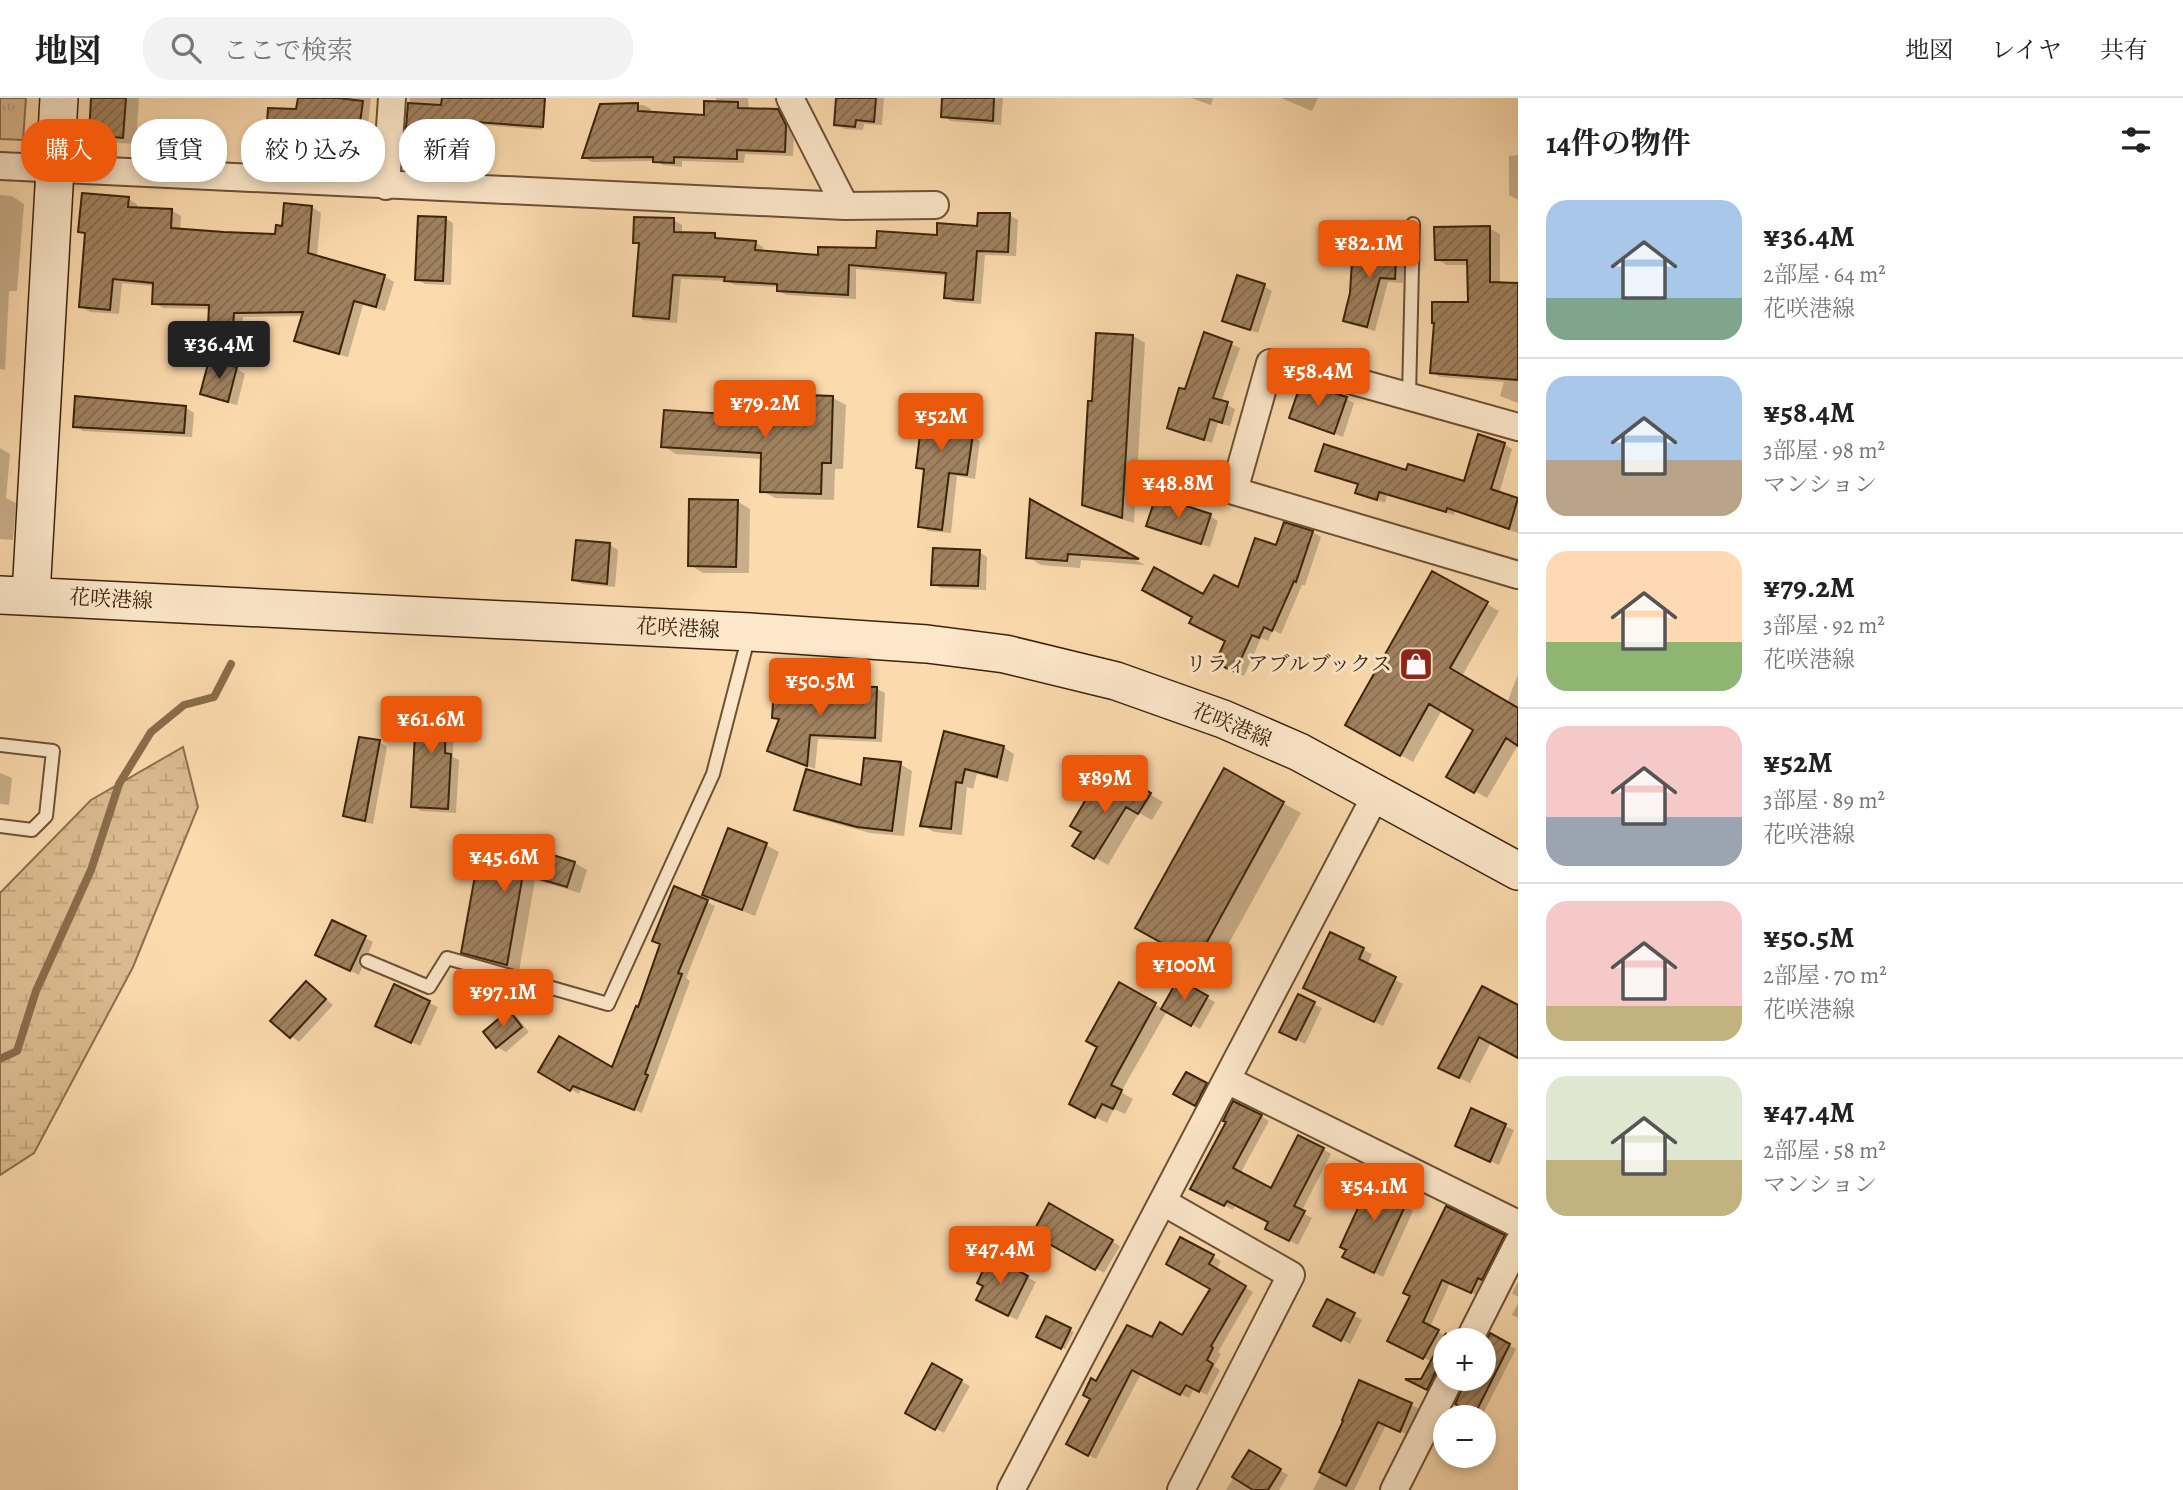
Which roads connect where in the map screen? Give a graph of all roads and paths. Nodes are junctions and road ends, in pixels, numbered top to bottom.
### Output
1 (59, 98) edge
2 (392, 98) edge
3 (790, 98) edge
4 (58, 119) edge
5 (0, 166) edge
6 (21, 167) edge
7 (117, 172) edge
8 (54, 182) edge
9 (386, 186) junction
10 (935, 205) dead end
11 (845, 206) junction
12 (1413, 224) dead end
13 (1409, 396) junction
14 (1518, 427) edge
15 (1518, 576) edge
16 (16, 595) edge
17 (750, 632) junction
18 (0, 745) edge
19 (1377, 793) junction
20 (0, 826) edge
21 (1516, 865) edge
22 (367, 961) dead end
23 (1227, 1080) junction
24 (1163, 1202) junction
25 (1518, 1224) edge
26 (1518, 1243) edge
27 (1475, 1328) edge
28 (1444, 1391) edge
29 (1010, 1490) edge
30 (1181, 1490) edge
31 (1394, 1490) edge

1 - 4 main road
2 - 9 street
3 - 11 street
5 - 6 street
7 - 9 street
8 - 16 main road
9 - 11 street
10 - 11 street
12 - 13 lane
13 - 14 street
13 - 15 street
16 - 17 main road, 花咲港線
17 - 19 main road, 花咲港線
17 - 22 lane
18 - 20 lane
19 - 21 main road, 花咲港線
19 - 23 street
23 - 24 street
23 - 25 street
24 - 29 street
24 - 30 street
26 - 27 street
28 - 31 street

